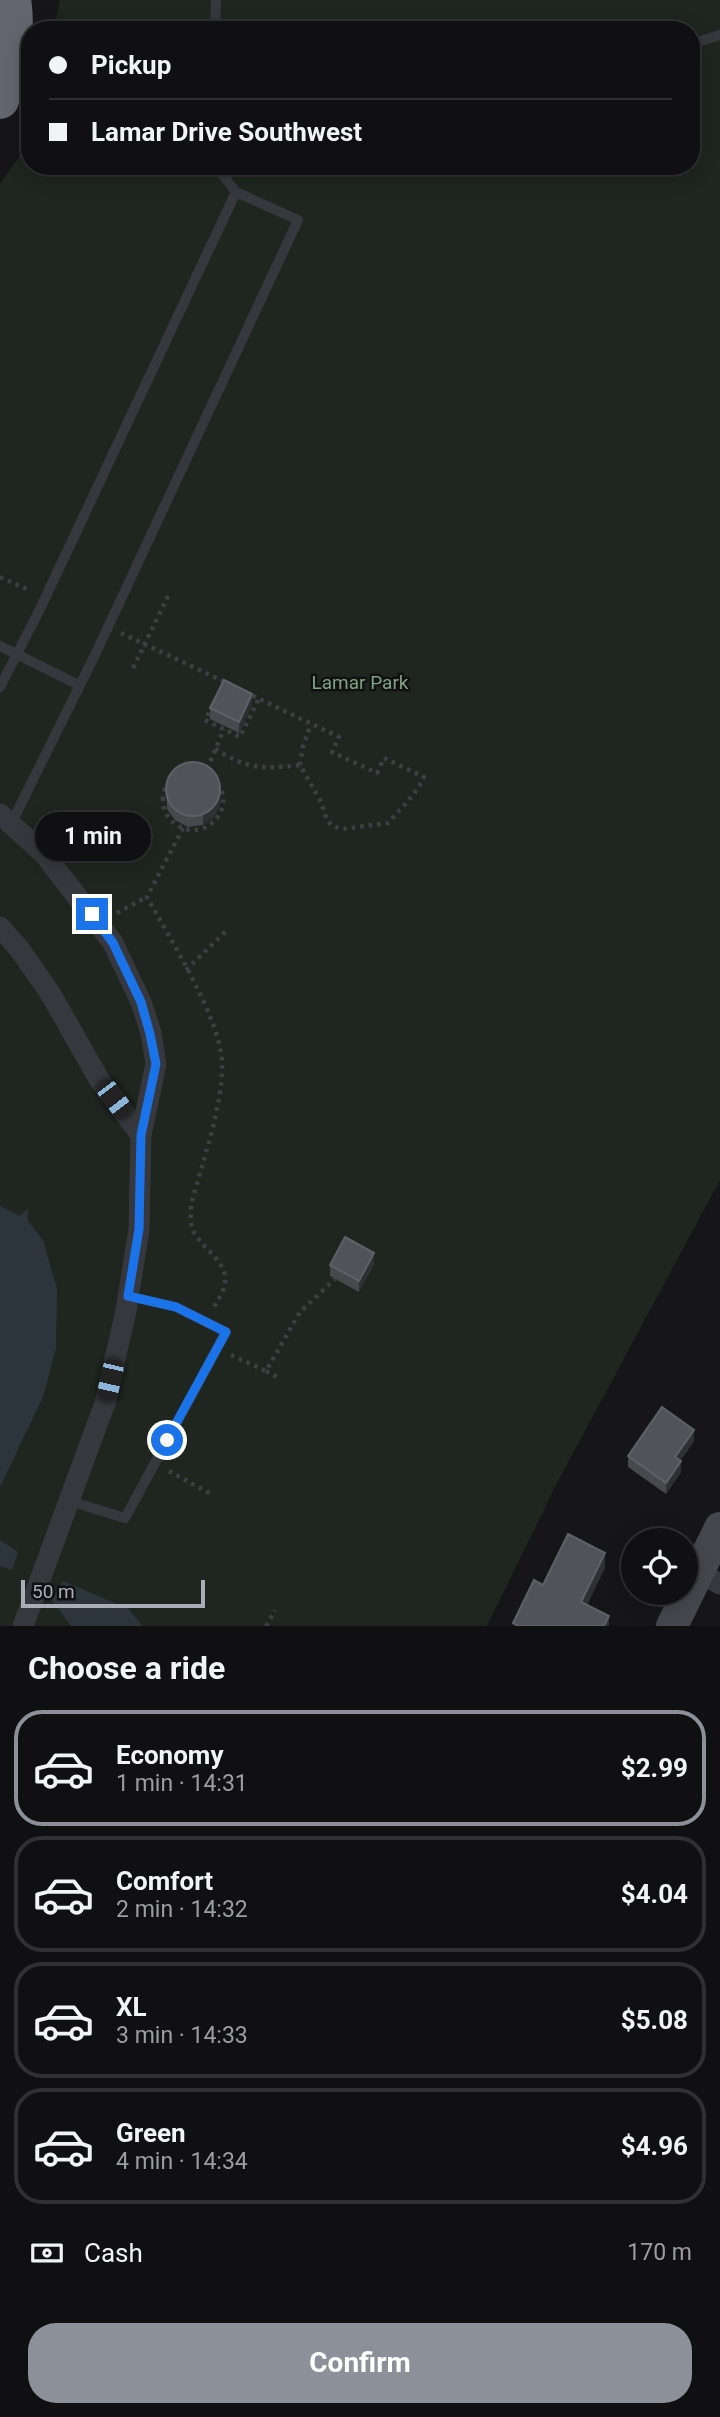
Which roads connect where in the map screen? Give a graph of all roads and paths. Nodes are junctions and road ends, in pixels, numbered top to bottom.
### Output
1 (12, 0) edge
2 (216, 0) edge
3 (215, 21) edge
4 (720, 35) edge
5 (700, 41) edge
6 (0, 100) edge
7 (223, 175) edge
8 (236, 192) junction
9 (0, 577) edge
10 (168, 596) dead end
11 (45, 597) junction
12 (108, 627) junction
13 (145, 645) junction
14 (0, 646) edge
15 (16, 655) junction
16 (133, 668) dead end
17 (224, 682) junction
18 (79, 685) junction
19 (0, 687) edge
20 (219, 692) edge
21 (258, 698) junction
22 (215, 701) edge
23 (311, 724) junction
24 (224, 729) junction
25 (215, 749) junction
26 (300, 765) junction
27 (205, 773) junction
28 (5, 819) edge
29 (183, 828) junction
30 (147, 897) junction
31 (99, 924) junction
32 (0, 927) edge
33 (226, 931) dead end
34 (186, 970) junction
35 (141, 1135) junction
36 (335, 1279) edge
37 (128, 1296) junction
38 (205, 1322) junction
39 (217, 1349) junction
40 (266, 1371) junction
41 (277, 1377) dead end
42 (155, 1463) junction
43 (211, 1494) dead end
44 (69, 1501) junction
45 (720, 1528) edge
46 (709, 1578) edge
47 (275, 1610) dead end
48 (23, 1626) edge
49 (266, 1626) edge
50 (672, 1626) edge

1 - 6 highway
2 - 3 lane
4 - 5 lane
7 - 8 lane
8 - 11 lane
8 - 12 lane
9 - 11 path
10 - 13 path
11 - 15 lane
12 - 13 path
12 - 18 lane
13 - 16 path
13 - 17 path
14 - 15 lane
15 - 18 lane
15 - 19 lane
17 - 20 path
17 - 21 path
18 - 28 lane
21 - 23 path
21 - 24 path
22 - 24 path
23 - 26 path
23 - 26 path
24 - 25 path
25 - 26 path
25 - 27 path
27 - 29 path
27 - 29 path
28 - 31 street
29 - 30 path
30 - 31 path
30 - 34 path
31 - 35 street
32 - 35 street
33 - 34 path
34 - 38 path
35 - 37 street
36 - 40 path
37 - 38 lane
37 - 44 street
38 - 39 lane
39 - 40 path
39 - 42 lane
40 - 41 path
42 - 43 path
42 - 44 lane
44 - 48 street
45 - 46 main road
46 - 50 main road
47 - 49 path

